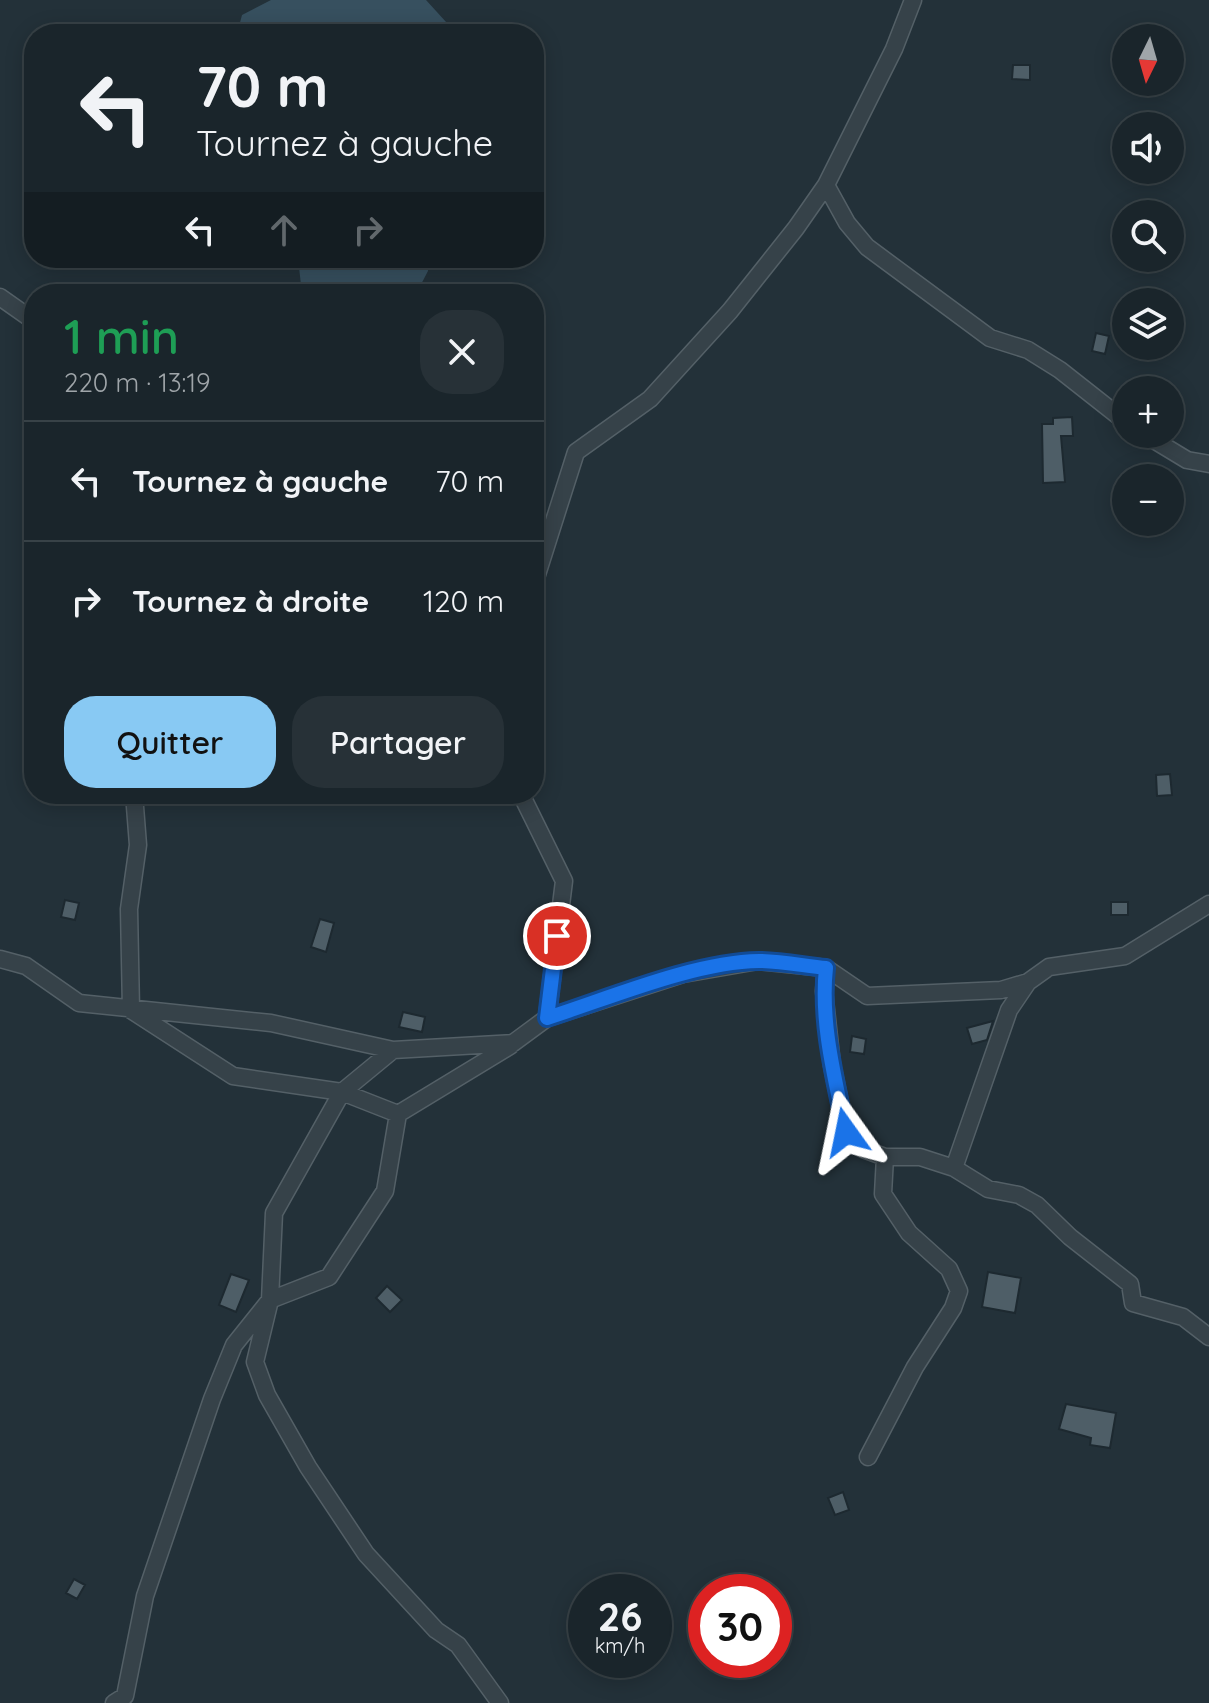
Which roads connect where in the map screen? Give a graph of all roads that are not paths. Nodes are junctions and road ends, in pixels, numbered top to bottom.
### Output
1 (913, 0) edge
2 (826, 185) junction
3 (0, 297) edge
4 (24, 314) edge
5 (1112, 411) edge
6 (1167, 448) edge
7 (1209, 464) edge
8 (550, 530) junction
9 (544, 535) edge
10 (544, 550) edge
11 (135, 804) edge
12 (526, 804) edge
13 (1209, 904) edge
14 (0, 959) edge
15 (826, 968) junction
16 (1028, 982) junction
17 (131, 1010) junction
18 (547, 1018) junction
19 (513, 1043) junction
20 (393, 1050) junction
21 (342, 1092) junction
22 (398, 1114) junction
23 (885, 1157) junction
24 (954, 1168) junction
25 (270, 1300) junction
26 (1209, 1337) edge
27 (868, 1457) dead end
28 (114, 1703) edge
29 (500, 1703) edge

1 - 2 street
2 - 5 street
2 - 8 street
3 - 4 street
6 - 7 street
8 - 9 street
8 - 10 street
11 - 17 street
12 - 18 street
13 - 16 street
14 - 17 street
15 - 16 street
15 - 18 street
15 - 23 street
16 - 24 street
17 - 20 street
17 - 21 street
18 - 19 street
19 - 20 street
19 - 22 street
20 - 21 street
21 - 22 street
21 - 25 street
22 - 25 street
23 - 24 street
23 - 27 street
24 - 26 street
25 - 28 street
25 - 29 street

